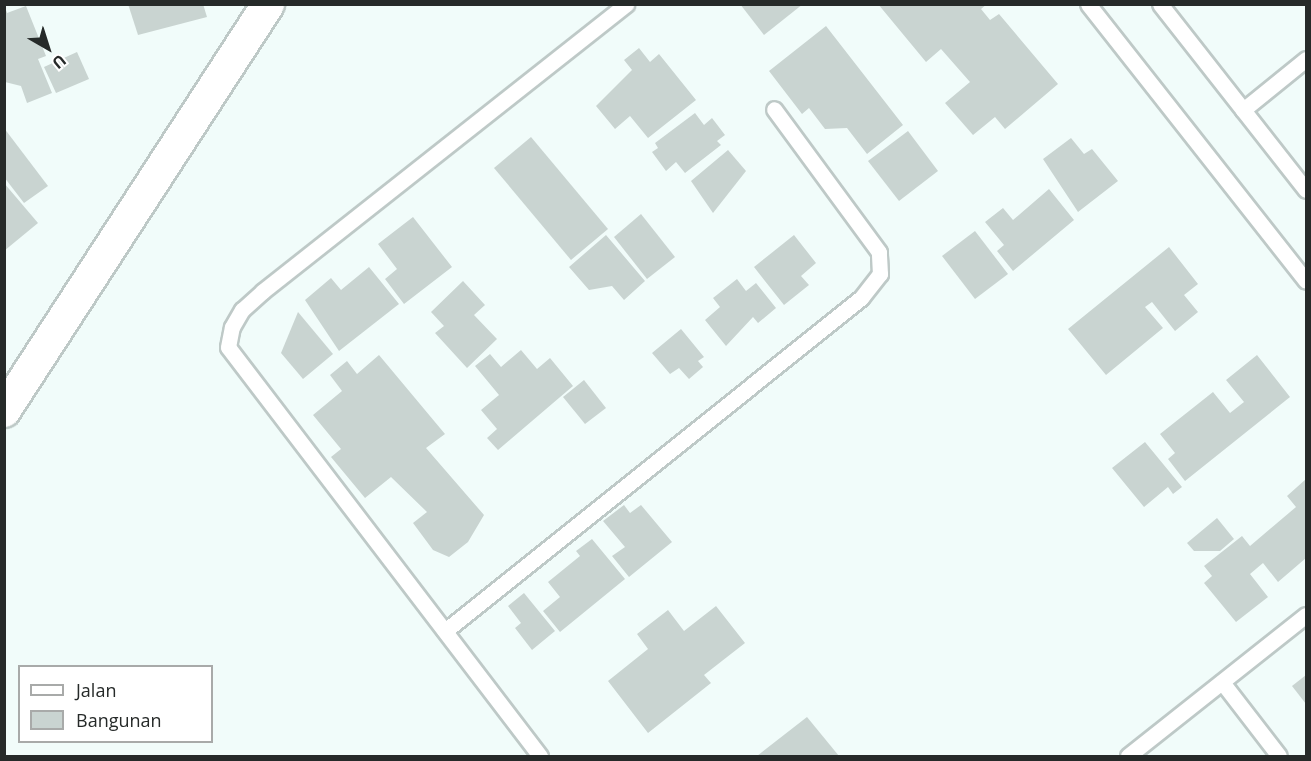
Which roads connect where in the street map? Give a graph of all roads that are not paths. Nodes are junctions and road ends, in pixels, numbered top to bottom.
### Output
1 (268, 4) edge
2 (626, 4) edge
3 (1088, 4) edge
4 (1160, 4) edge
5 (1306, 59) edge
6 (774, 109) dead end
7 (1243, 110) junction
8 (1306, 190) edge
9 (1306, 281) edge
10 (4, 411) edge
11 (1306, 615) edge
12 (445, 632) junction
13 (1222, 682) junction
14 (540, 756) edge
15 (1128, 756) edge
16 (1279, 756) edge

1 - 10 street
2 - 12 lane
3 - 9 lane
4 - 7 lane
5 - 7 lane
6 - 12 lane
7 - 8 lane
11 - 13 lane
12 - 14 lane
13 - 15 lane
13 - 16 lane

